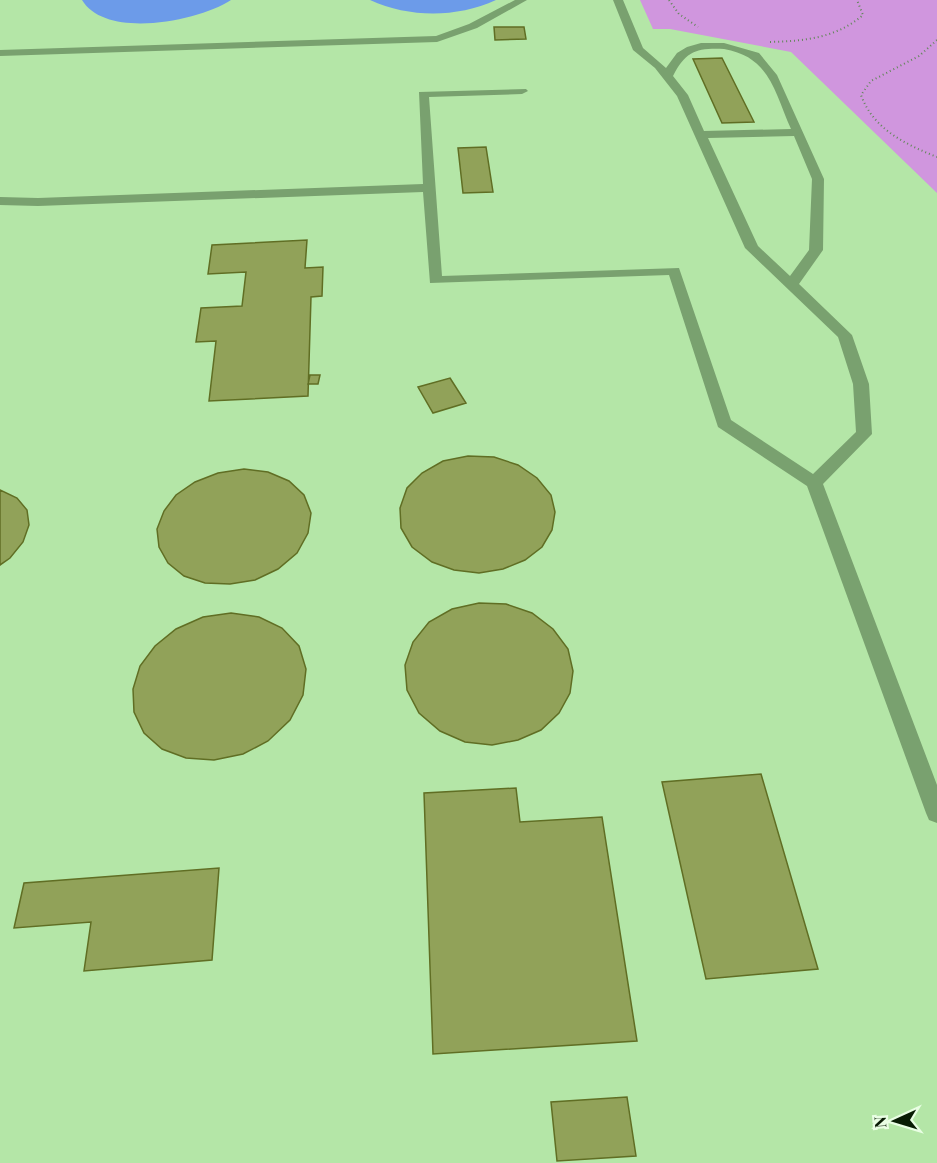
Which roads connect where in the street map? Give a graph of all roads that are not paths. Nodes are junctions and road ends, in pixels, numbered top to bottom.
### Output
1 (522, 0) edge
2 (618, 0) edge
3 (0, 53) edge
4 (667, 76) junction
5 (522, 91) dead end
6 (798, 132) junction
7 (699, 135) junction
8 (429, 188) junction
9 (0, 201) edge
10 (792, 284) junction
11 (814, 483) junction
12 (937, 813) edge

1 - 3 lane
2 - 4 lane
4 - 6 lane
4 - 7 lane
5 - 8 lane
6 - 7 lane
6 - 10 lane
7 - 10 lane
8 - 9 lane
8 - 11 lane
10 - 11 lane
11 - 12 lane

